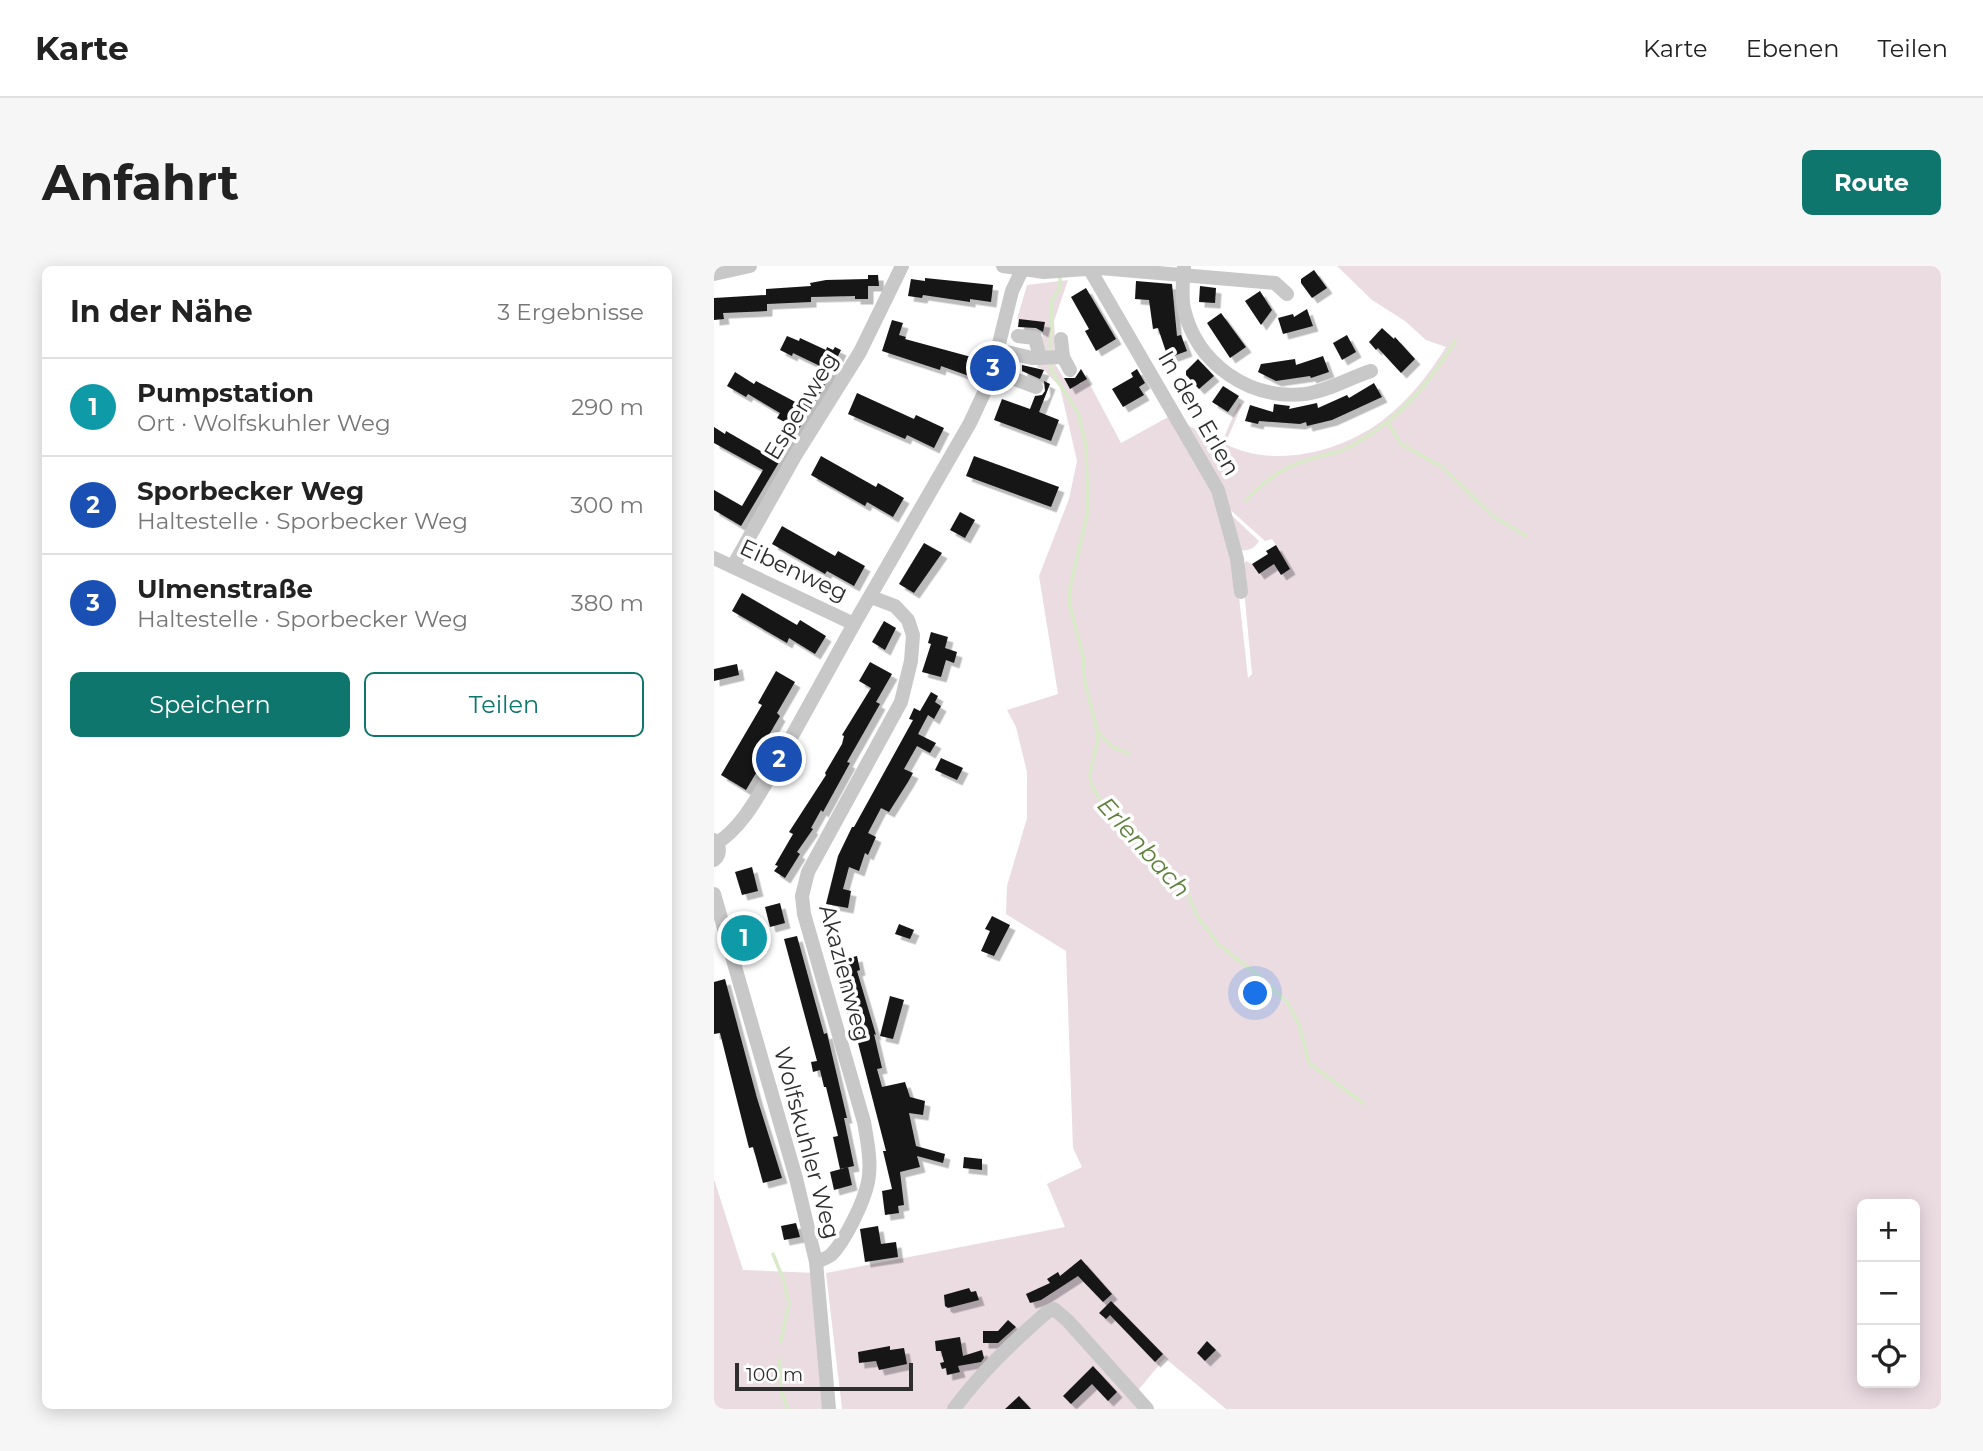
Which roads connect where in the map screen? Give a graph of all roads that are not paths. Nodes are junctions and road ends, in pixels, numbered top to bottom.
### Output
1 (750, 266) edge
2 (902, 266) edge
3 (1003, 266) edge
4 (1024, 267) edge
5 (1089, 268) junction
6 (1184, 270) edge
7 (714, 274) edge
8 (1287, 294) dead end
9 (1018, 336) dead end
10 (1061, 338) dead end
11 (998, 350) junction
12 (1012, 355) junction
13 (1040, 358) junction
14 (1371, 371) dead end
15 (1036, 387) dead end
16 (714, 558) edge
17 (733, 566) junction
18 (1241, 592) dead end
19 (871, 597) junction
20 (854, 624) junction
21 (716, 841) edge
22 (714, 860) edge
23 (714, 894) edge
24 (816, 1262) junction
25 (829, 1409) edge
26 (954, 1409) edge
27 (1147, 1409) edge

1 - 7 street
2 - 17 street, Espenweg
3 - 4 street
4 - 5 street
4 - 11 street
5 - 6 street
5 - 18 street, In den Erlen
6 - 8 street
6 - 14 street
9 - 13 street
10 - 13 street
11 - 12 street
11 - 19 street
12 - 13 street
12 - 15 street
16 - 17 street, Eibenweg
17 - 20 street, Eibenweg
19 - 20 street
19 - 24 street, Akazienweg
20 - 21 street
21 - 22 street
23 - 24 street, Wolfskuhler Weg
24 - 25 street, Wolfskuhler Weg
26 - 27 street

